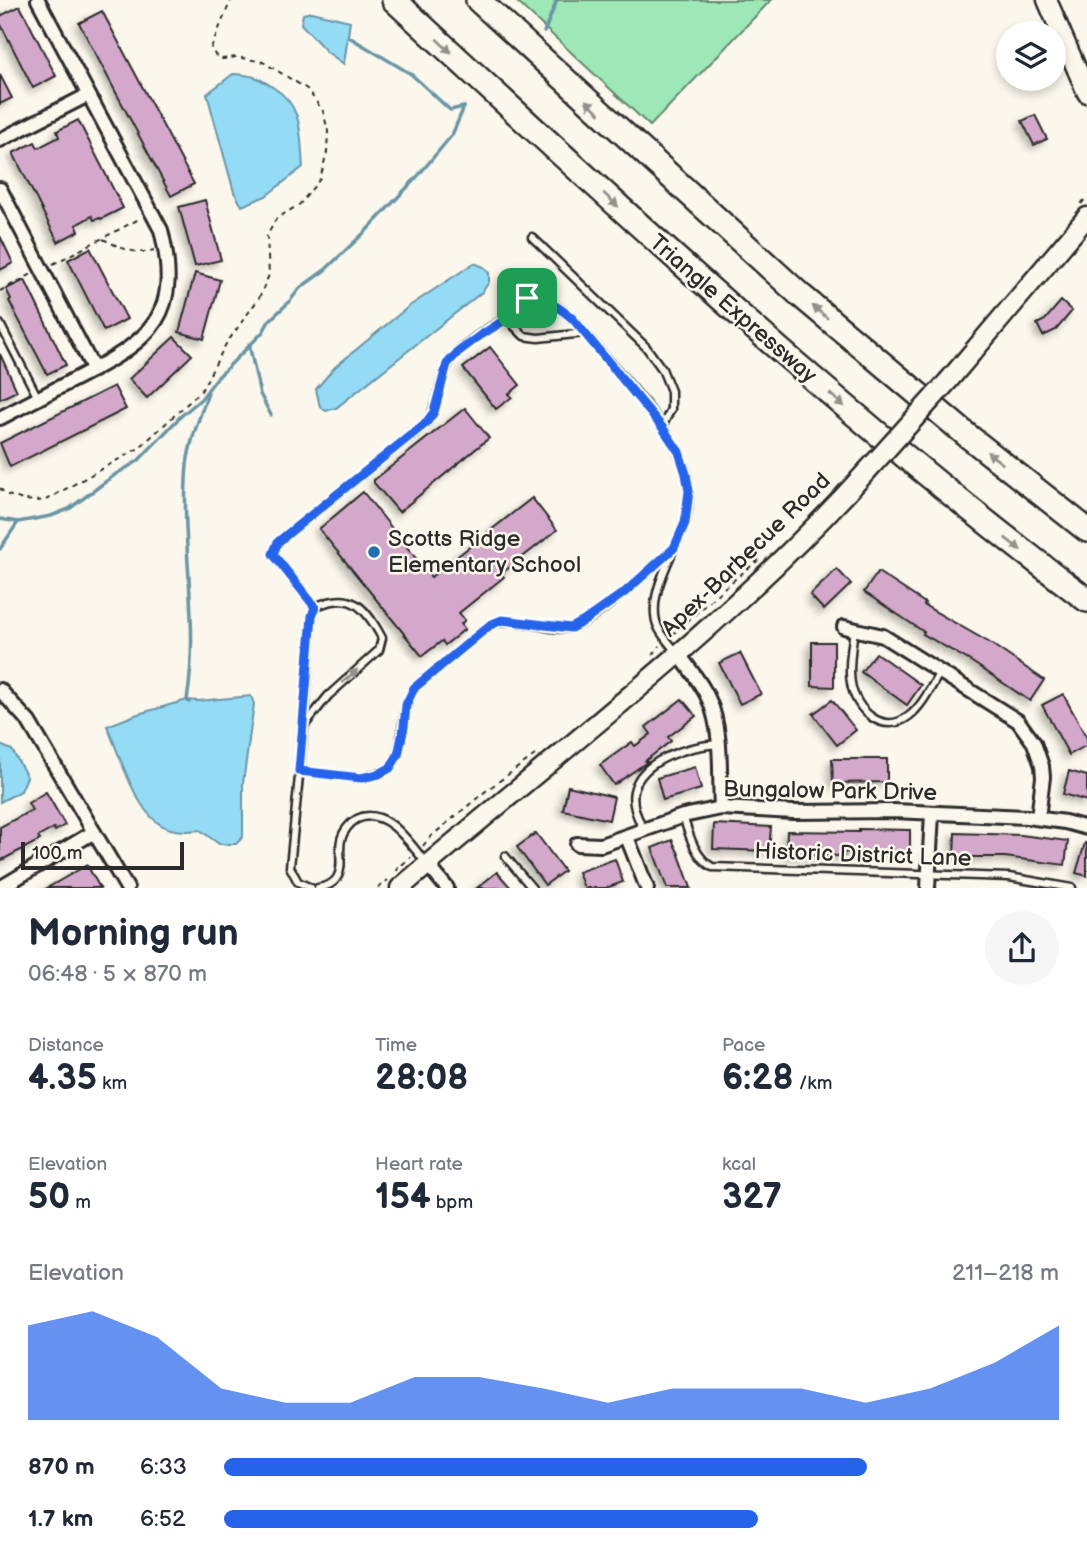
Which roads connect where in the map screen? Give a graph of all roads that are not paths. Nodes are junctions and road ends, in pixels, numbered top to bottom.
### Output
1 (38, 0) edge
2 (394, 0) edge
3 (478, 0) edge
4 (1047, 0) edge
5 (1087, 93) edge
6 (88, 95) junction
7 (0, 140) edge
8 (0, 189) edge
9 (1087, 218) edge
10 (532, 237) dead end
11 (514, 314) junction
12 (0, 324) edge
13 (585, 333) junction
14 (94, 370) junction
15 (38, 398) junction
16 (0, 418) edge
17 (662, 427) junction
18 (1087, 530) edge
19 (674, 548) junction
20 (1087, 600) edge
21 (315, 607) junction
22 (849, 628) joint
23 (679, 654) junction
24 (940, 672) junction
25 (0, 690) edge
26 (304, 726) junction
27 (718, 744) junction
28 (299, 771) junction
29 (721, 808) junction
30 (932, 813) junction
31 (683, 816) junction
32 (1038, 818) junction
33 (1087, 828) edge
34 (643, 831) junction
35 (94, 832) junction
36 (626, 837) junction
37 (577, 844) dead end
38 (505, 856) dead end
39 (428, 864) junction
40 (929, 873) junction
41 (0, 888) edge
42 (127, 888) edge
43 (311, 888) edge
44 (318, 888) edge
45 (400, 888) edge
46 (447, 888) edge
47 (532, 888) edge
48 (647, 888) edge
49 (928, 888) edge
50 (1072, 888) edge

1 - 6 street
2 -> 20 highway, Triangle Expressway
18 -> 3 highway
4 - 5 street
6 - 7 street
6 - 14 street
8 - 14 street
9 - 23 street, Apex-Barbecue Road, bridge
10 - 17 lane
11 - 13 lane
11 - 13 lane
11 - 21 lane
12 - 15 lane
13 - 17 lane
14 - 15 street
15 - 16 street
17 - 19 lane
19 - 23 lane
19 - 28 lane
21 - 26 lane
26 -> 21 lane
22 - 24 street
22 - 24 lane
23 - 27 street
23 - 39 street, Apex-Barbecue Road
24 - 32 street
25 - 35 street
26 - 28 lane
27 - 29 street
27 - 34 lane
28 - 43 lane
29 - 30 street, Bungalow Park Drive
29 - 31 street, Bungalow Park Drive
30 - 32 street, Bungalow Park Drive
30 - 40 street
31 - 34 street, Bungalow Park Drive
31 - 40 lane, Historic District Lane
32 - 33 street, Bungalow Park Drive
34 - 36 street, Bungalow Park Drive
35 - 41 street
35 - 42 street
36 - 37 street, Bungalow Park Drive
36 - 48 street
38 - 47 lane
39 - 44 lane
39 - 45 street, Apex-Barbecue Road
39 - 46 street
40 - 49 street
40 - 50 lane, Historic District Lane

